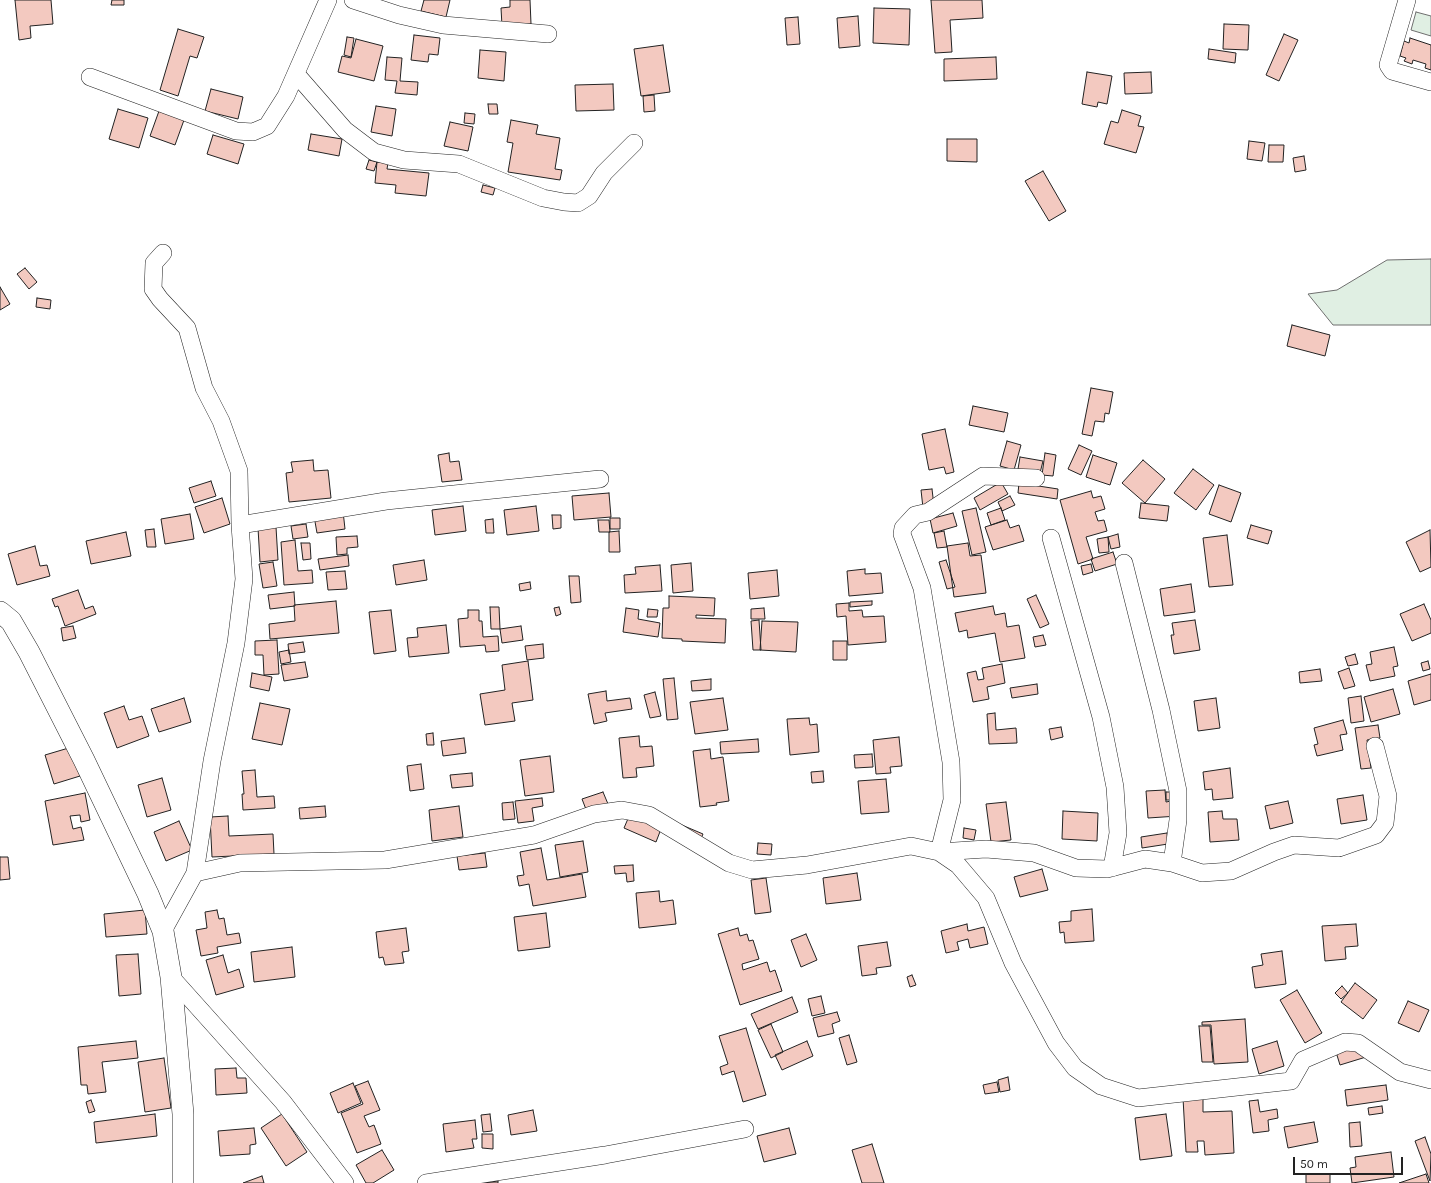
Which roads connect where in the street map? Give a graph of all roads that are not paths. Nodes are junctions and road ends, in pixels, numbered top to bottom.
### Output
1 (328, 0) edge
2 (353, 0) edge
3 (1406, 0) edge
4 (548, 34) dead end
5 (297, 75) junction
6 (90, 77) dead end
7 (1431, 82) edge
8 (634, 143) dead end
9 (163, 253) dead end
10 (1036, 478) dead end
11 (600, 479) dead end
12 (240, 525) junction
13 (1051, 538) dead end
14 (1124, 564) dead end
15 (0, 612) edge
16 (1375, 746) dead end
17 (939, 852) junction
18 (1172, 863) junction
19 (1112, 868) junction
20 (195, 873) junction
21 (163, 931) junction
22 (171, 977) junction
23 (1431, 1080) edge
24 (745, 1129) dead end
25 (183, 1183) edge
26 (345, 1183) edge
27 (426, 1183) edge

1 - 5 street
2 - 4 street
3 - 7 street
5 - 6 street
5 - 8 street
9 - 12 street
10 - 17 street
11 - 12 street
12 - 20 street
13 - 19 street
14 - 18 street
15 - 21 main road
16 - 18 street
17 - 19 street
17 - 20 street
17 - 23 street
18 - 19 street
20 - 21 street
21 - 22 main road
22 - 25 main road
22 - 26 street
24 - 27 street

